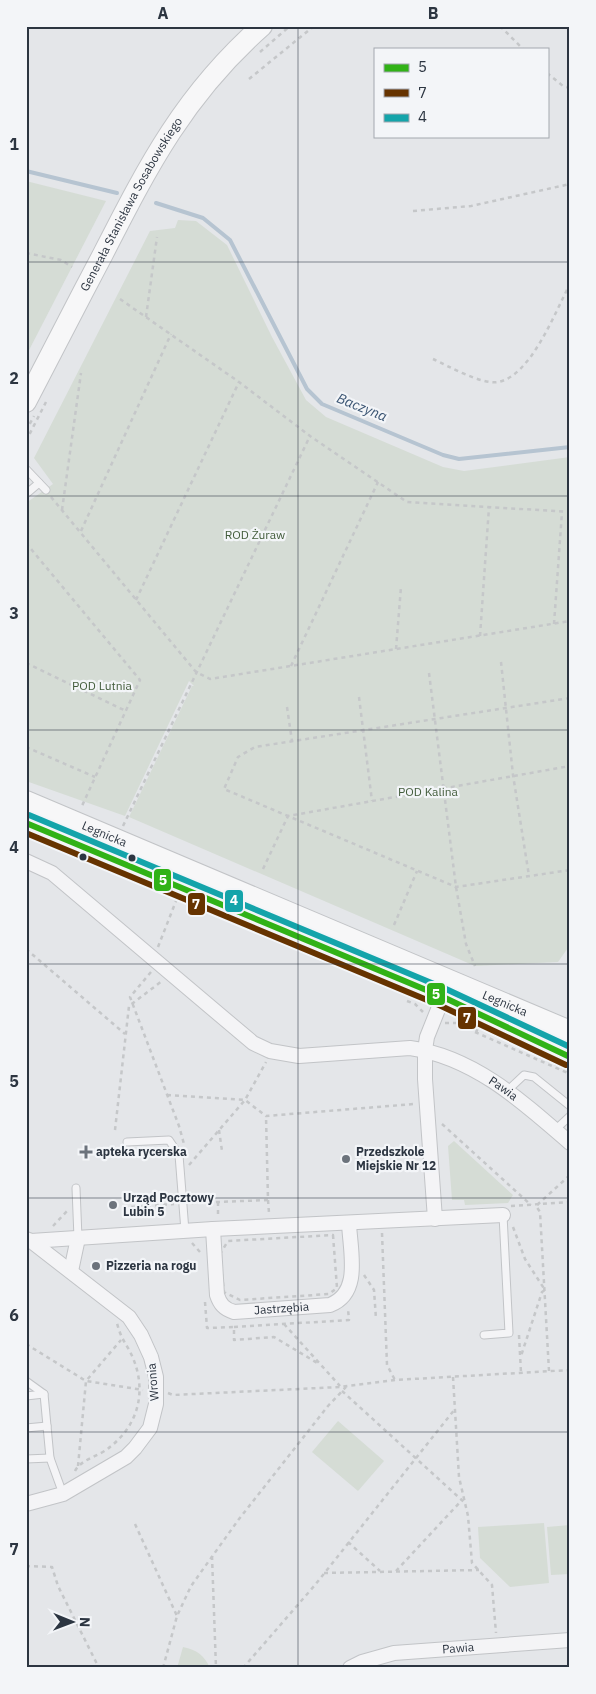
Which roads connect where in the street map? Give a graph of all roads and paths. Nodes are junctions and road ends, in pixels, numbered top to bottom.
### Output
1 (262, 26) edge
2 (290, 26) edge
3 (314, 26) edge
4 (500, 26) edge
5 (522, 48) edge
6 (258, 53) dead end
7 (548, 74) edge
8 (250, 78) dead end
9 (570, 88) edge
10 (570, 184) edge
11 (27, 207) edge
12 (413, 211) dead end
13 (26, 218) edge
14 (157, 237) dead end
15 (26, 253) edge
16 (72, 267) dead end
17 (570, 284) edge
18 (120, 298) dead end
19 (146, 317) junction
20 (171, 334) junction
21 (432, 359) dead end
22 (81, 373) dead end
23 (239, 382) junction
24 (26, 402) edge
25 (310, 436) junction
26 (26, 469) edge
27 (378, 482) junction
28 (39, 483) junction
29 (46, 490) joint
30 (26, 494) edge
31 (489, 507) junction
32 (62, 510) junction
33 (562, 512) junction
34 (570, 512) edge
35 (81, 531) junction
36 (26, 543) edge
37 (400, 587) dead end
38 (136, 601) junction
39 (570, 621) edge
40 (554, 624) junction
41 (570, 632) edge
42 (480, 636) junction
43 (396, 649) junction
44 (500, 662) dead end
45 (26, 664) edge
46 (292, 666) junction
47 (196, 672) junction
48 (429, 672) dead end
49 (359, 697) dead end
50 (570, 698) edge
51 (288, 707) dead end
52 (504, 708) junction
53 (126, 711) junction
54 (434, 719) junction
55 (362, 730) junction
56 (292, 741) junction
57 (26, 747) edge
58 (570, 766) edge
59 (513, 775) junction
60 (95, 778) junction
61 (443, 788) junction
62 (26, 801) edge
63 (372, 801) junction
64 (79, 814) dead end
65 (288, 816) junction
66 (26, 823) edge
67 (123, 826) dead end
68 (26, 861) edge
69 (263, 869) dead end
70 (570, 870) edge
71 (417, 871) junction
72 (529, 876) junction
73 (456, 887) junction
74 (181, 888) junction
75 (394, 925) dead end
76 (26, 949) edge
77 (151, 964) junction
78 (476, 966) dead end
79 (163, 980) dead end
80 (443, 997) junction
81 (132, 1003) junction
82 (570, 1031) edge
83 (475, 1032) dead end
84 (125, 1034) junction
85 (530, 1036) junction
86 (570, 1048) edge
87 (425, 1050) junction
88 (570, 1057) edge
89 (267, 1061) dead end
90 (570, 1074) edge
91 (507, 1091) junction
92 (167, 1095) junction
93 (245, 1100) junction
94 (419, 1104) dead end
95 (570, 1106) edge
96 (266, 1116) junction
97 (570, 1116) edge
98 (115, 1130) dead end
99 (219, 1130) junction
100 (555, 1130) junction
101 (126, 1142) dead end
102 (570, 1143) edge
103 (185, 1148) dead end
104 (222, 1151) dead end
105 (187, 1161) dead end
106 (570, 1175) edge
107 (76, 1188) dead end
108 (268, 1200) junction
109 (218, 1202) junction
110 (570, 1202) edge
111 (183, 1204) junction
112 (536, 1206) junction
113 (130, 1207) dead end
114 (191, 1208) dead end
115 (77, 1210) junction
116 (508, 1214) junction
117 (269, 1219) dead end
118 (435, 1219) junction
119 (349, 1223) junction
120 (216, 1226) junction
121 (391, 1230) dead end
122 (184, 1231) junction
123 (48, 1232) dead end
124 (333, 1235) joint
125 (78, 1238) junction
126 (29, 1240) edge
127 (71, 1271) junction
128 (360, 1271) dead end
129 (544, 1290) junction
130 (114, 1316) dead end
131 (376, 1319) dead end
132 (284, 1324) dead end
133 (484, 1335) dead end
134 (121, 1340) junction
135 (26, 1344) edge
136 (520, 1358) dead end
137 (570, 1370) edge
138 (549, 1371) junction
139 (453, 1377) junction
140 (395, 1380) junction
141 (26, 1381) edge
142 (86, 1381) junction
143 (347, 1386) junction
144 (340, 1387) junction
145 (139, 1389) junction
146 (156, 1391) junction
147 (342, 1392) junction
148 (44, 1394) junction
149 (26, 1396) edge
150 (455, 1409) junction
151 (48, 1426) junction
152 (26, 1428) edge
153 (50, 1458) junction
154 (416, 1458) junction
155 (26, 1459) edge
156 (78, 1466) junction
157 (61, 1489) junction
158 (464, 1501) junction
159 (26, 1504) edge
160 (135, 1524) dead end
161 (348, 1542) junction
162 (212, 1554) junction
163 (26, 1566) edge
164 (479, 1570) junction
165 (396, 1571) junction
166 (381, 1572) junction
167 (324, 1573) junction
168 (177, 1616) junction
169 (570, 1640) edge
170 (497, 1644) junction
171 (99, 1668) edge
172 (163, 1668) edge
173 (216, 1668) edge
174 (243, 1668) edge
175 (350, 1668) edge

1 - 24 main road, Generała Stanisława Sosabowskiego
2 - 6 path
3 - 8 path
4 - 5 path
7 - 9 path
10 - 12 path
11 - 13 path
14 - 19 path
15 - 16 path
17 - 21 path
18 - 19 path
19 - 20 path
20 - 23 path
20 - 35 path
22 - 32 path
23 - 25 path
23 - 38 path
25 - 27 path
25 - 47 path
26 - 28 lane
27 - 31 path
27 - 46 path
28 - 29 lane
28 - 30 lane
29 - 32 path
31 - 33 path
31 - 42 path
32 - 35 path
33 - 34 path
33 - 40 path
35 - 38 path
36 - 53 path
37 - 43 path
38 - 47 path
39 - 40 path
39 - 41 path
40 - 42 path
42 - 43 path
43 - 46 path
44 - 52 path
45 - 53 path
46 - 47 path
47 - 67 path
48 - 54 path
49 - 55 path
50 - 52 path
51 - 56 path
52 - 54 path
52 - 59 path
53 - 60 path
54 - 55 path
54 - 61 path
55 - 56 path
55 - 63 path
56 - 65 path
57 - 60 path
58 - 59 path
59 - 61 path
59 - 72 path
60 - 64 path
61 - 63 path
61 - 73 path
62 - 82 main road, Legnicka
63 - 65 path
65 - 69 path
65 - 71 path
66 - 74 main road, Legnicka
68 - 77 street
70 - 72 path
71 - 73 path
71 - 75 path
72 - 73 path
73 - 78 path
74 - 77 path
74 - 80 main road, Legnicka
76 - 84 path
77 - 81 path
77 - 87 street
79 - 81 path
80 - 85 main road, Legnicka
80 - 87 street
81 - 84 path
81 - 92 path
83 - 90 path
84 - 98 path
85 - 86 main road, Legnicka
85 - 88 main road
87 - 91 street, Pawia
87 - 118 street
89 - 93 path
91 - 95 lane
91 - 100 street, Pawia
92 - 93 path
92 - 103 path
93 - 96 path
93 - 99 path
94 - 96 path
96 - 108 path
97 - 100 lane
99 - 104 path
99 - 105 path
100 - 102 street, Pawia
101 - 111 lane
106 - 112 path
107 - 115 lane
108 - 109 path
108 - 117 path
109 - 114 path
109 - 120 path
110 - 112 path
111 - 113 path
111 - 122 lane
112 - 116 path
112 - 129 path
115 - 123 path
115 - 125 lane
116 - 118 street
116 - 129 path
116 - 133 lane
118 - 119 street
119 - 120 street
119 - 120 street, Jastrzębia
120 - 122 street
121 - 140 path
122 - 125 street
124 - 124 path
125 - 126 street
125 - 127 street
126 - 127 street, Wronia
127 - 146 street, Wronia
128 - 131 path
129 - 136 path
129 - 138 path
130 - 134 path
132 - 144 path
134 - 142 path
134 - 145 path
135 - 142 path
137 - 138 path
138 - 139 path
139 - 140 path
139 - 150 path
140 - 143 path
141 - 148 lane
142 - 145 path
142 - 156 path
143 - 144 path
143 - 147 path
144 - 146 path
145 - 146 path
145 - 156 path
146 - 157 street, Wronia
147 - 154 path
147 - 162 path
148 - 149 lane
148 - 151 lane
150 - 154 path
150 - 158 path
151 - 152 lane
151 - 153 lane
153 - 155 lane
153 - 157 lane
154 - 158 path
154 - 161 path
156 - 157 path
157 - 159 street, Wronia
158 - 164 path
158 - 165 path
160 - 168 path
161 - 166 path
161 - 167 path
162 - 168 path
162 - 173 path
163 - 171 path
164 - 165 path
164 - 170 path
165 - 166 path
166 - 167 path
167 - 174 path
168 - 172 path
169 - 170 street, Pawia
170 - 175 street, Pawia

